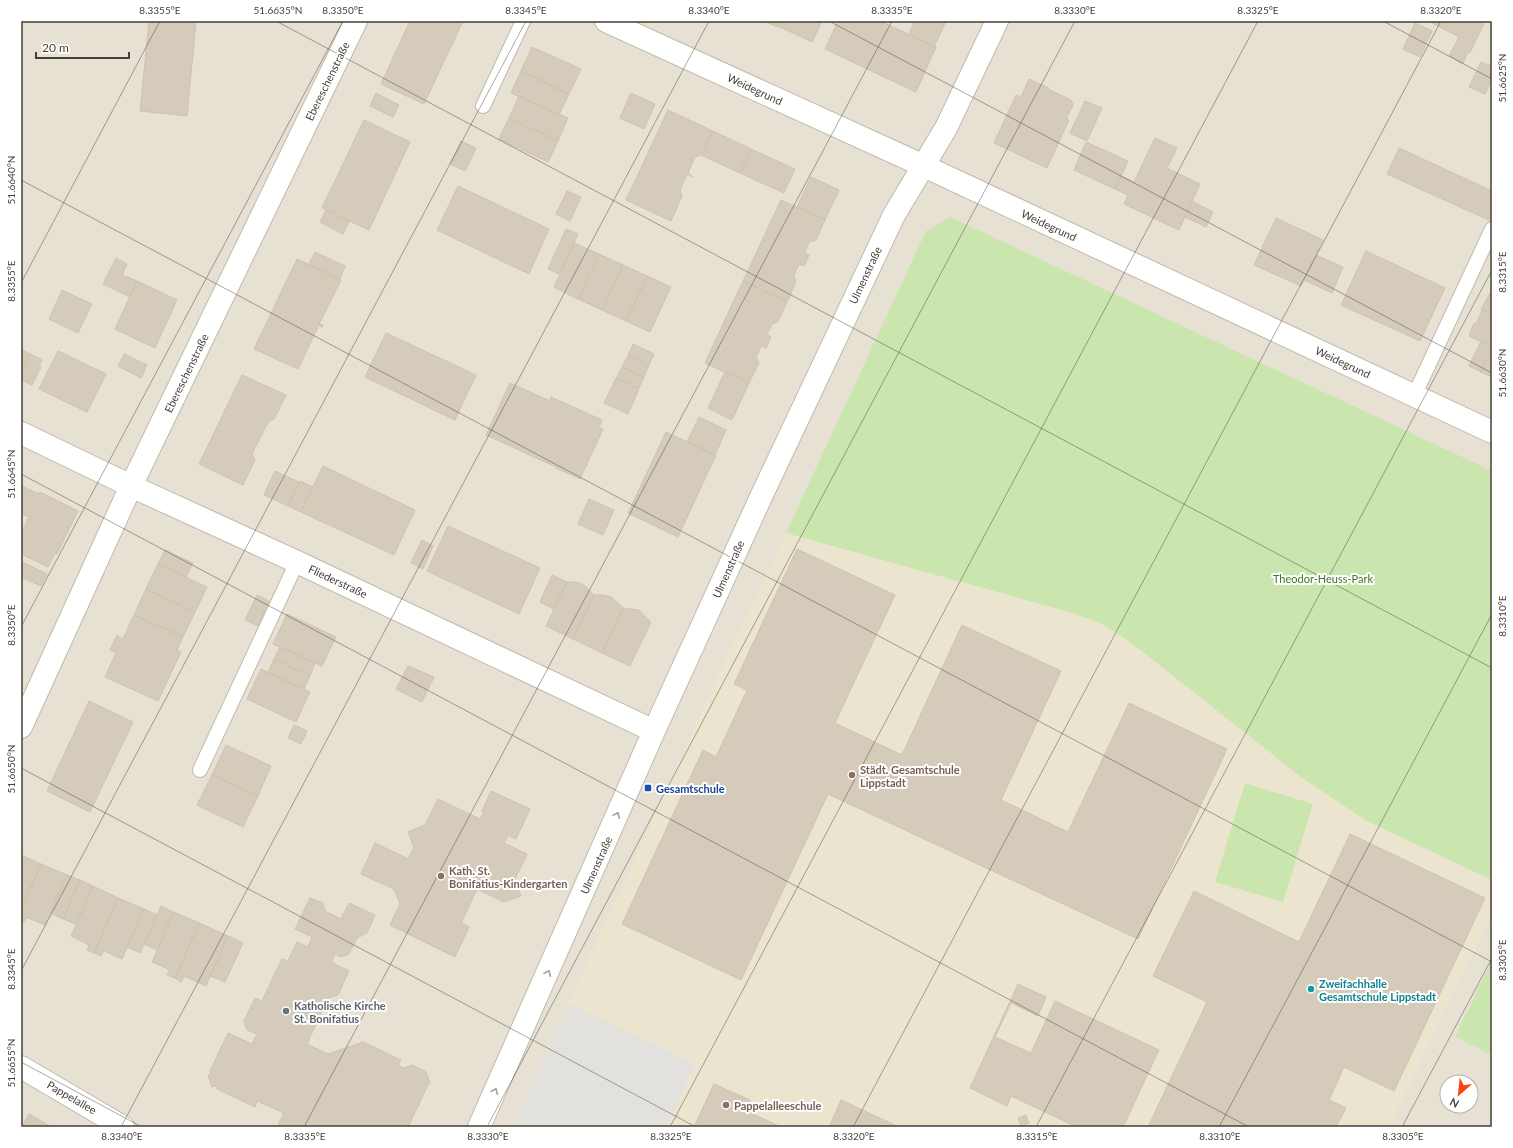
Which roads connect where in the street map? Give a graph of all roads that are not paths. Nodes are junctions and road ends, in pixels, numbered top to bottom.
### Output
1 (356, 21) edge
2 (523, 21) edge
3 (606, 21) edge
4 (997, 21) edge
5 (483, 106) dead end
6 (924, 166) junction
7 (1492, 229) edge
8 (1414, 396) junction
9 (1492, 432) edge
10 (21, 433) edge
11 (131, 486) junction
12 (297, 562) junction
13 (21, 728) edge
14 (654, 731) junction
15 (200, 770) dead end
16 (21, 1067) edge
17 (122, 1127) edge
18 (479, 1127) edge

1 - 11 street, Ebereschenstraße
2 - 5 lane
3 - 6 street, Weidegrund
4 - 6 street, Ulmenstraße
6 - 8 street, Weidegrund
6 - 14 street, Ulmenstraße
7 - 8 lane
8 - 9 street, Weidegrund
10 - 11 street, Fliederstraße
11 - 12 street, Fliederstraße
11 - 13 street, Ebereschenstraße
12 - 14 street, Fliederstraße
12 - 15 lane
18 -> 14 street, Ulmenstraße
16 - 17 street, Pappelallee

